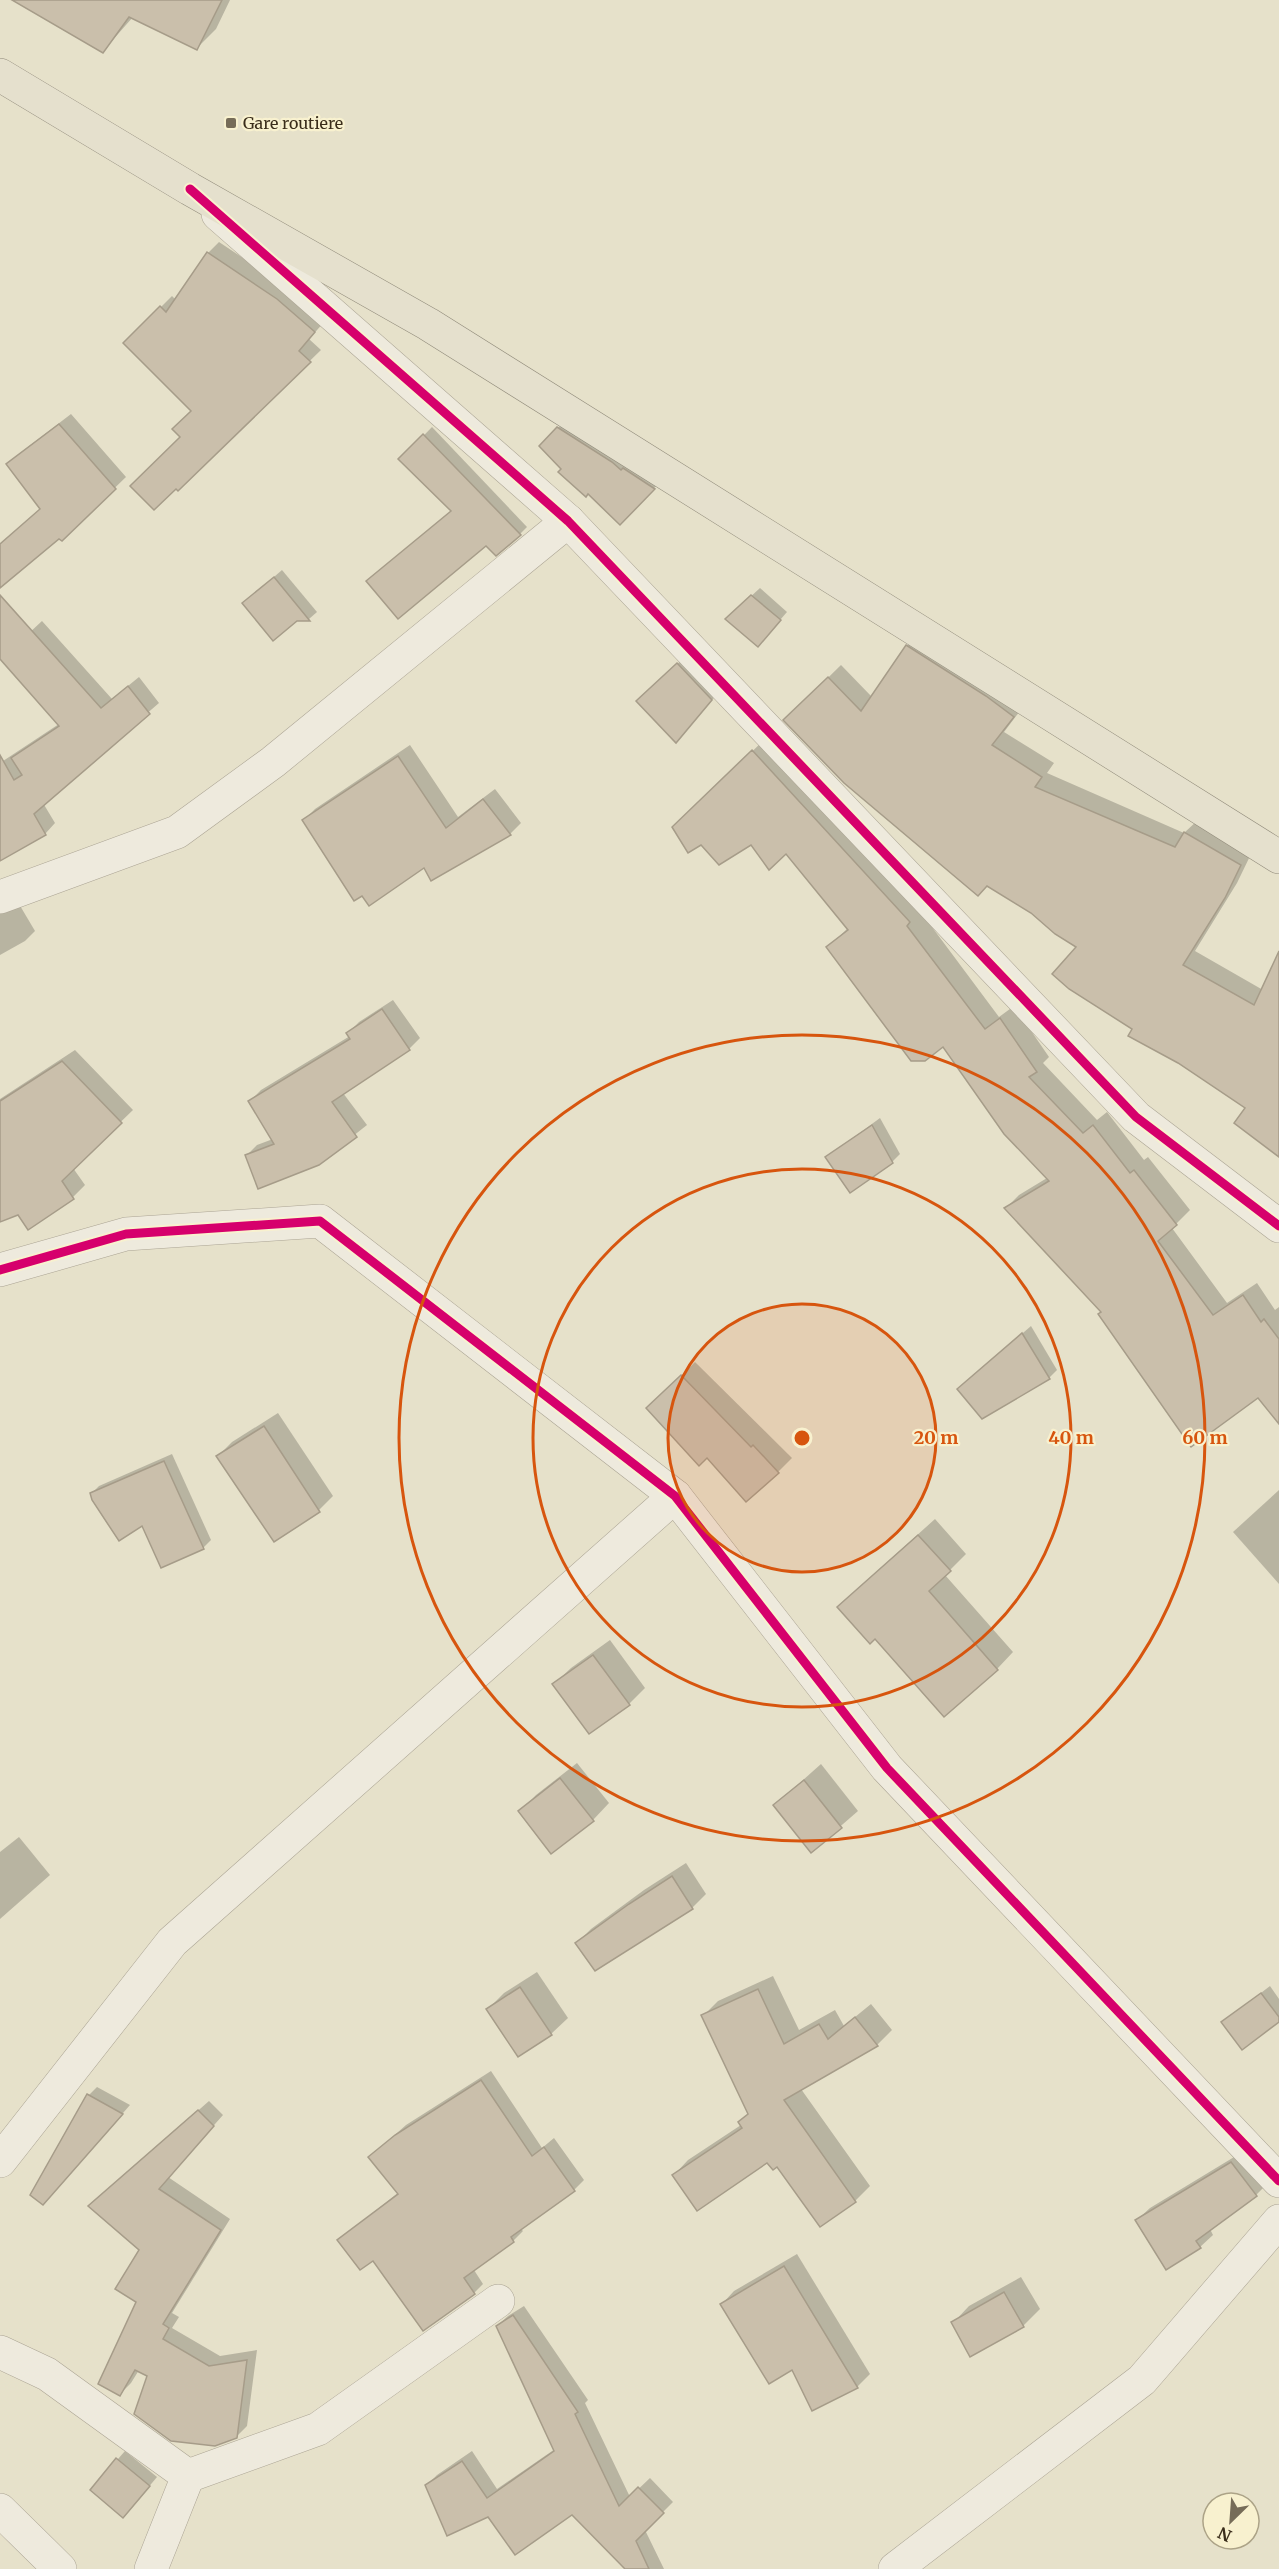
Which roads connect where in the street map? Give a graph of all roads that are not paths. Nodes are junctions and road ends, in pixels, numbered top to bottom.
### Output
1 (0, 75) edge
2 (190, 189) junction
3 (568, 521) junction
4 (1279, 857) edge
5 (0, 897) edge
6 (1279, 1226) edge
7 (0, 1270) edge
8 (675, 1496) junction
9 (0, 2161) edge
10 (1279, 2181) edge
11 (1279, 2221) edge
12 (498, 2301) dead end
13 (0, 2352) edge
14 (188, 2476) junction
15 (0, 2510) edge
16 (60, 2569) edge
17 (151, 2569) edge
18 (895, 2569) edge

1 - 2 main road
2 - 3 street
2 - 4 main road
3 - 5 street
3 - 6 street
7 - 8 street
8 - 9 street
8 - 10 street
11 - 18 street
12 - 14 street
13 - 14 street
14 - 17 street
15 - 16 street

